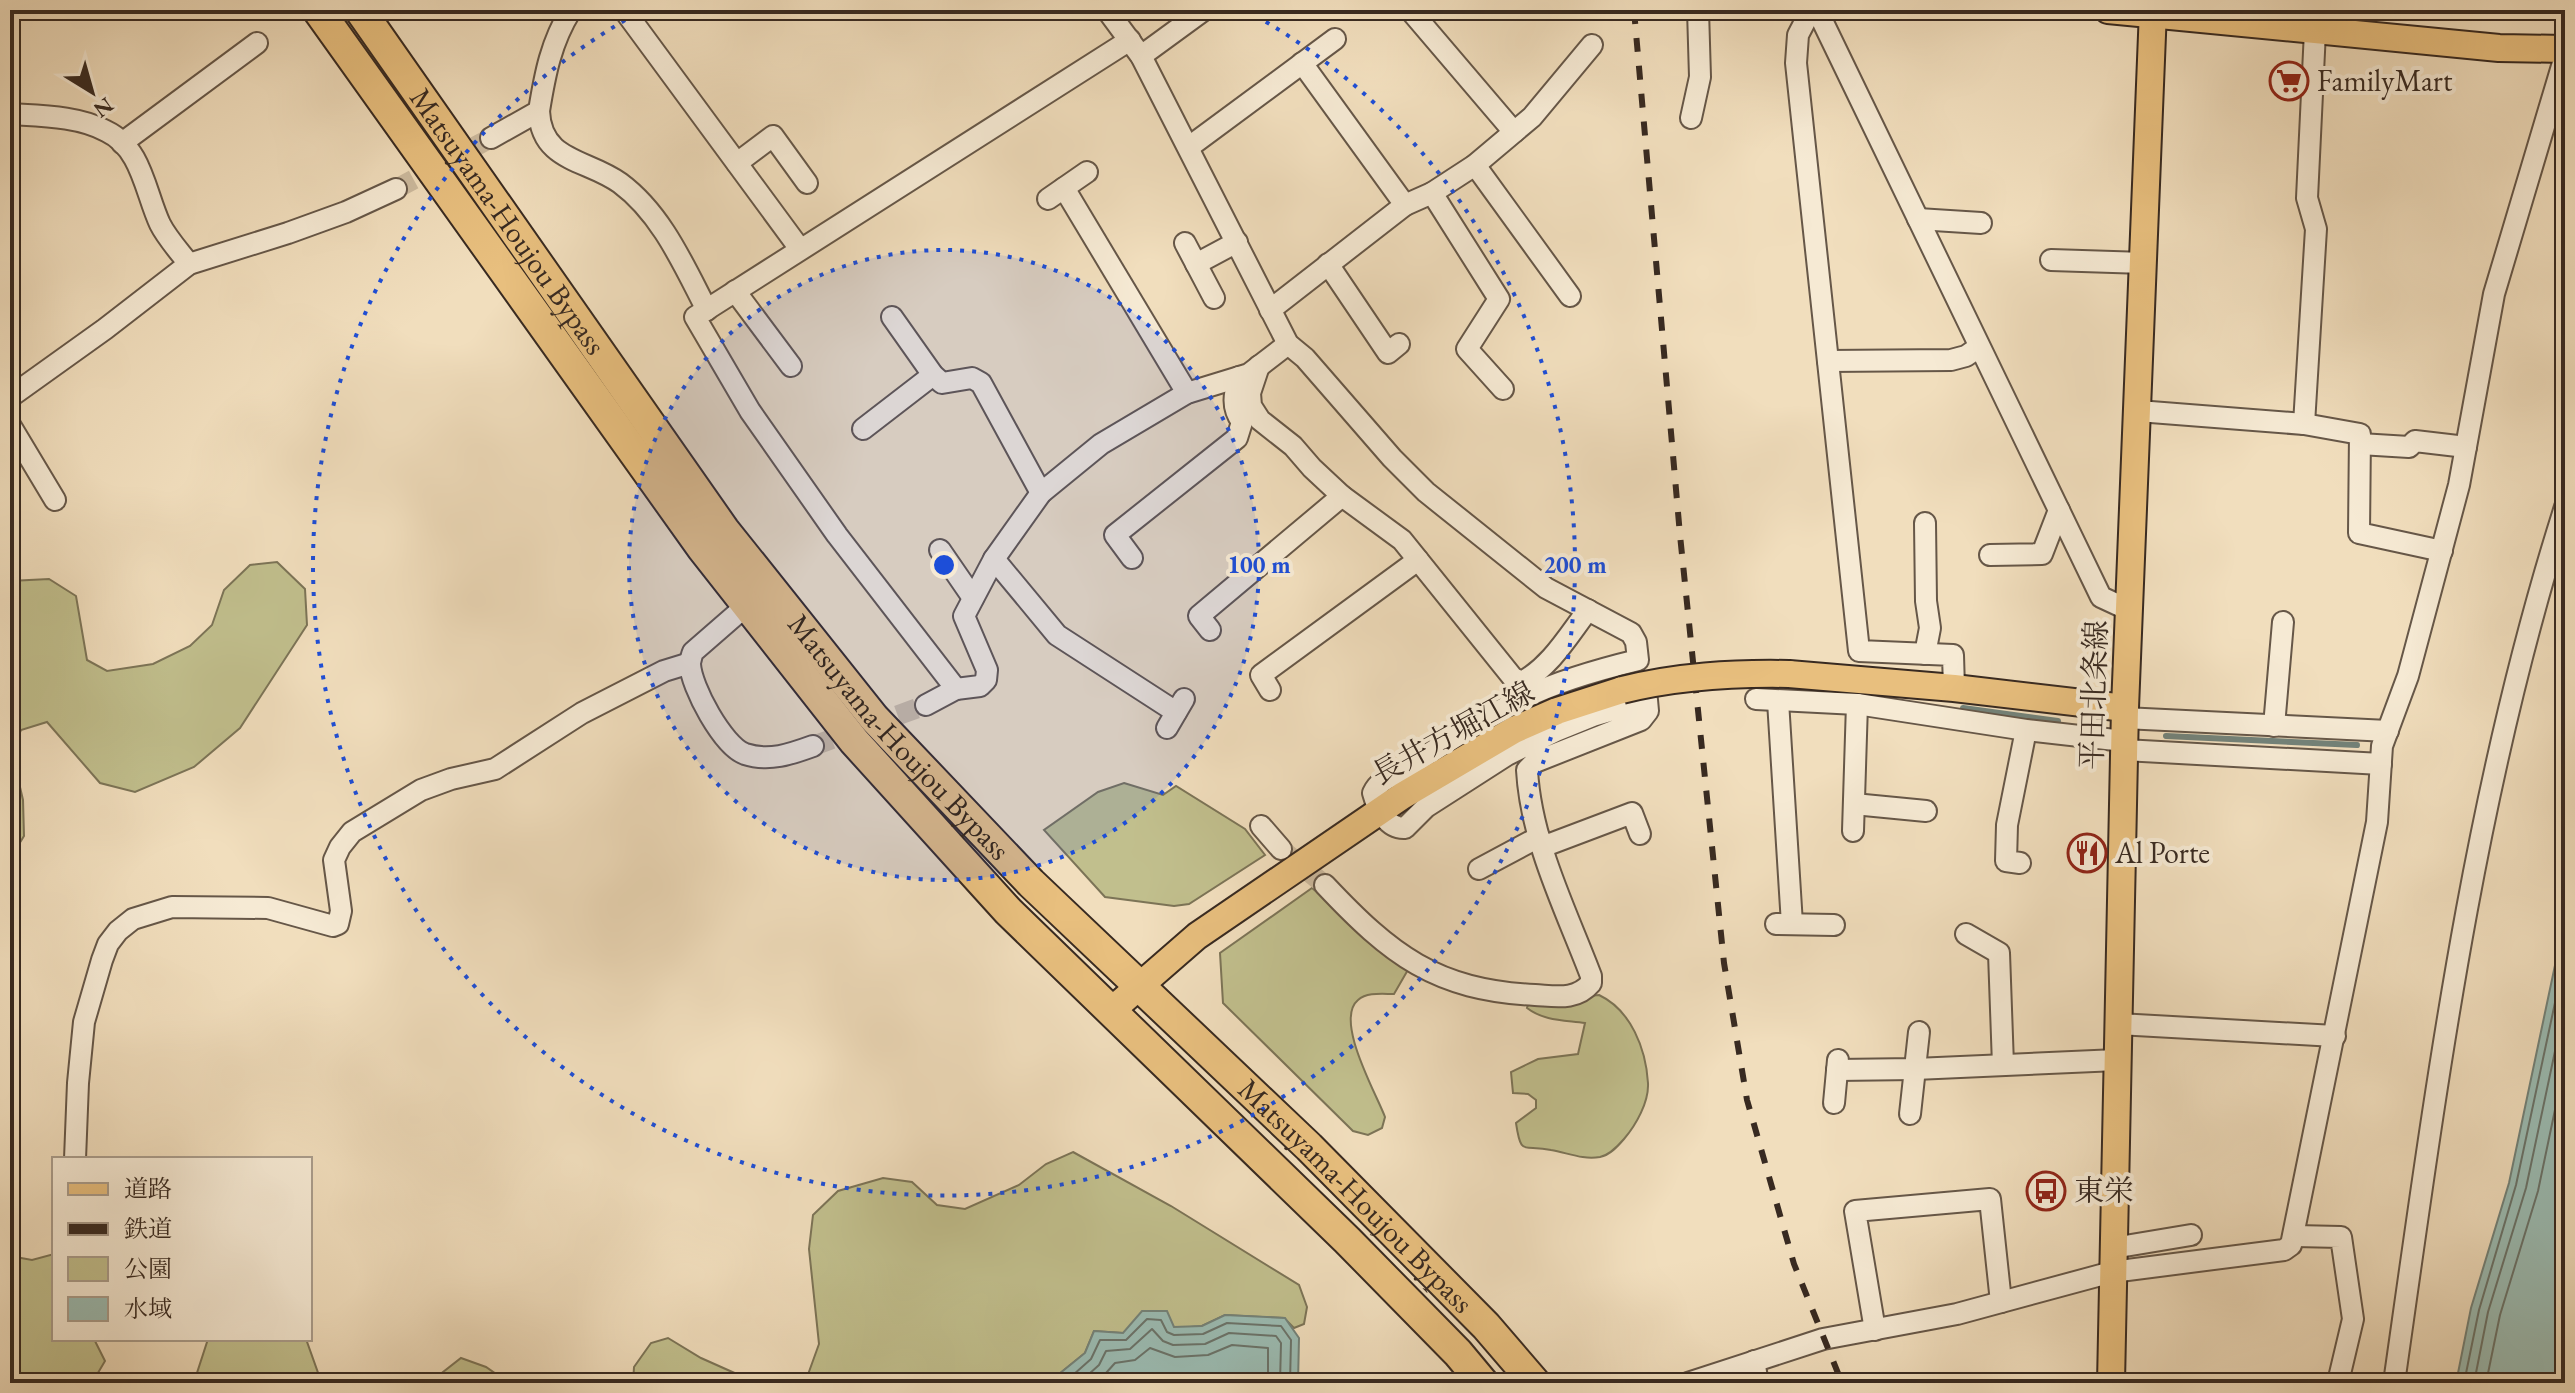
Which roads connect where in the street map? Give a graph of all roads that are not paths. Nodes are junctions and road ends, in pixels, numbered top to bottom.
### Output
1 (318, 10) edge
2 (360, 10) edge
3 (571, 10) edge
4 (624, 10) edge
5 (1107, 10) edge
6 (1204, 10) edge
7 (1410, 10) edge
8 (1698, 10) edge
9 (1811, 10) edge
10 (1817, 10) edge
11 (2108, 10) edge
12 (2153, 13) edge
13 (2315, 31) junction
14 (1335, 39) dead end
15 (257, 43) dead end
16 (1592, 45) dead end
17 (1136, 48) junction
18 (2565, 49) edge
19 (2565, 56) edge
20 (1302, 63) junction
21 (539, 111) junction
22 (10, 114) edge
23 (1691, 118) dead end
24 (1514, 132) junction
25 (491, 138) tunnel mouth
26 (122, 143) junction
27 (1189, 147) junction
28 (737, 163) junction
29 (1475, 165) junction
30 (1087, 172) dead end
31 (807, 183) dead end
32 (396, 189) tunnel mouth
33 (1432, 193) junction
34 (1405, 205) junction
35 (1918, 219) junction
36 (1981, 223) dead end
37 (1237, 242) junction
38 (1185, 243) dead end
39 (800, 249) junction
40 (2051, 260) dead end
41 (2144, 263) junction
42 (189, 264) junction
43 (1196, 264) junction
44 (1328, 264) junction
45 (735, 291) junction
46 (1570, 296) dead end
47 (1214, 298) dead end
48 (707, 310) junction
49 (1270, 310) junction
50 (892, 317) dead end
51 (1288, 344) junction
52 (1399, 344) dead end
53 (1979, 347) junction
54 (1828, 361) junction
55 (791, 366) dead end
56 (1259, 366) junction
57 (933, 375) junction
58 (1239, 377) junction
59 (1503, 389) dead end
60 (1187, 393) junction
61 (10, 397) edge
62 (2138, 411) junction
63 (2304, 424) junction
64 (10, 425) edge
65 (863, 429) dead end
66 (2360, 444) junction
67 (2466, 447) junction
68 (1041, 493) junction
69 (1342, 496) junction
70 (55, 500) dead end
71 (2565, 507) edge
72 (2059, 510) junction
73 (1925, 523) dead end
74 (940, 550) dead end
75 (2442, 551) junction
76 (1990, 555) dead end
77 (1132, 558) dead end
78 (994, 559) junction
79 (1418, 560) junction
80 (973, 598) junction
81 (747, 605) junction
82 (1588, 610) junction
83 (2129, 610) junction
84 (2283, 622) dead end
85 (1210, 630) dead end
86 (1925, 654) junction
87 (1638, 660) junction
88 (690, 663) junction
89 (1954, 688) junction
90 (956, 689) junction
91 (1270, 690) dead end
92 (1756, 699) dead end
93 (1647, 700) junction
94 (1778, 701) junction
95 (1857, 704) junction
96 (926, 705) tunnel mouth
97 (1176, 713) dead end
98 (2274, 726) junction
99 (2124, 729) junction
100 (2026, 730) junction
101 (2388, 731) junction
102 (813, 746) tunnel mouth
103 (2381, 764) junction
104 (1854, 804) junction
105 (1380, 811) junction
106 (1926, 811) dead end
107 (1261, 826) dead end
108 (1853, 831) dead end
109 (1640, 834) dead end
110 (1541, 842) junction
111 (1281, 849) tunnel mouth
112 (2020, 863) dead end
113 (1479, 869) dead end
114 (1325, 885) tunnel mouth
115 (1834, 925) dead end
116 (1966, 934) dead end
117 (1140, 985) junction
118 (1112, 1010) junction
119 (2118, 1024) junction
120 (1919, 1032) dead end
121 (2335, 1036) junction
122 (2117, 1060) junction
123 (2003, 1065) junction
124 (1915, 1069) junction
125 (1834, 1103) dead end
126 (1910, 1114) dead end
127 (75, 1157) edge
128 (2191, 1235) dead end
129 (2295, 1236) junction
130 (2113, 1260) junction
131 (2001, 1302) junction
132 (1875, 1330) junction
133 (1754, 1361) junction
134 (2339, 1378) dead end
135 (1483, 1383) edge
136 (1535, 1383) edge
137 (1688, 1383) edge
138 (1758, 1383) edge
139 (2111, 1383) edge
140 (2394, 1383) edge

1 - 81 highway, Matsuyama-Houjou Bypass
2 - 117 highway, Matsuyama-Houjou Bypass
3 - 21 street
4 - 28 street
5 - 17 street
6 - 17 street
7 - 24 street
8 - 23 street
9 - 54 street
10 - 35 street
11 - 12 main road
12 - 13 main road
12 - 41 main road, 平田北条線
13 - 18 main road
13 - 63 street
14 - 20 street
15 - 26 street
16 - 24 street
17 - 27 street
17 - 39 street
19 - 67 street
20 - 27 street
20 - 34 street
21 - 25 street
21 - 48 street
22 - 26 street
24 - 29 street
26 - 42 street
27 - 37 street
28 - 31 street
28 - 39 street
29 - 33 street
29 - 46 street
30 - 60 street
32 - 42 street
33 - 34 street
33 - 59 street
34 - 44 street
35 - 36 street
35 - 53 street
37 - 43 street
37 - 49 street
38 - 43 street
39 - 45 street
40 - 41 street
41 - 62 main road, 平田北条線
42 - 61 street
43 - 47 street
44 - 49 street
44 - 52 street
45 - 48 street
45 - 55 street
48 - 90 street
49 - 51 street
50 - 57 street
51 - 56 street
51 - 82 street
53 - 54 street
53 - 72 street
54 - 86 street
56 - 58 street
56 - 69 street
57 - 65 street
57 - 68 street
58 - 60 street
58 - 77 street
60 - 68 street
62 - 63 street
62 - 83 main road, 平田北条線
63 - 66 street
64 - 70 street
66 - 67 street
66 - 75 street
67 - 75 street
68 - 78 street
69 - 79 street
69 - 85 street
71 - 140 street
72 - 76 street
72 - 83 street
73 - 86 street
74 - 80 street
75 - 101 street
78 - 80 street
78 - 97 street
79 - 82 street
79 - 91 street
80 - 90 street
81 - 88 street
81 - 118 highway, Matsuyama-Houjou Bypass
82 - 87 street
83 - 99 main road, 平田北条線
84 - 98 street
86 - 89 street
87 - 93 street
87 - 105 street
88 - 102 street
88 - 127 street
89 - 99 main road, 長井方堀江線
89 - 105 main road, 長井方堀江線, bridge
90 - 96 street
92 - 94 street
93 - 105 street
93 - 110 street
94 - 95 street
94 - 115 street
95 - 100 street
95 - 104 street
98 - 99 street
98 - 101 street
99 - 100 street
99 - 103 street
99 - 119 main road, 平田北条線
100 - 112 street
101 - 103 street
103 - 121 street
104 - 106 street
104 - 108 street
105 - 117 main road, 長井方堀江線
107 - 111 street
109 - 110 street
110 - 113 street
110 - 114 street
116 - 123 street
117 - 118 main road, 長井方堀江線
117 - 136 highway, Matsuyama-Houjou Bypass
118 - 135 highway, Matsuyama-Houjou Bypass
119 - 121 street
119 - 122 main road, 平田北条線
120 - 124 street
121 - 129 street
122 - 123 street
122 - 130 main road, 平田北条線
123 - 124 street
124 - 125 street
124 - 126 street
128 - 130 street
129 - 130 street
129 - 134 street
130 - 131 street
130 - 139 main road, 平田北条線
131 - 132 street
131 - 132 street
132 - 133 street
133 - 137 street
133 - 138 street

